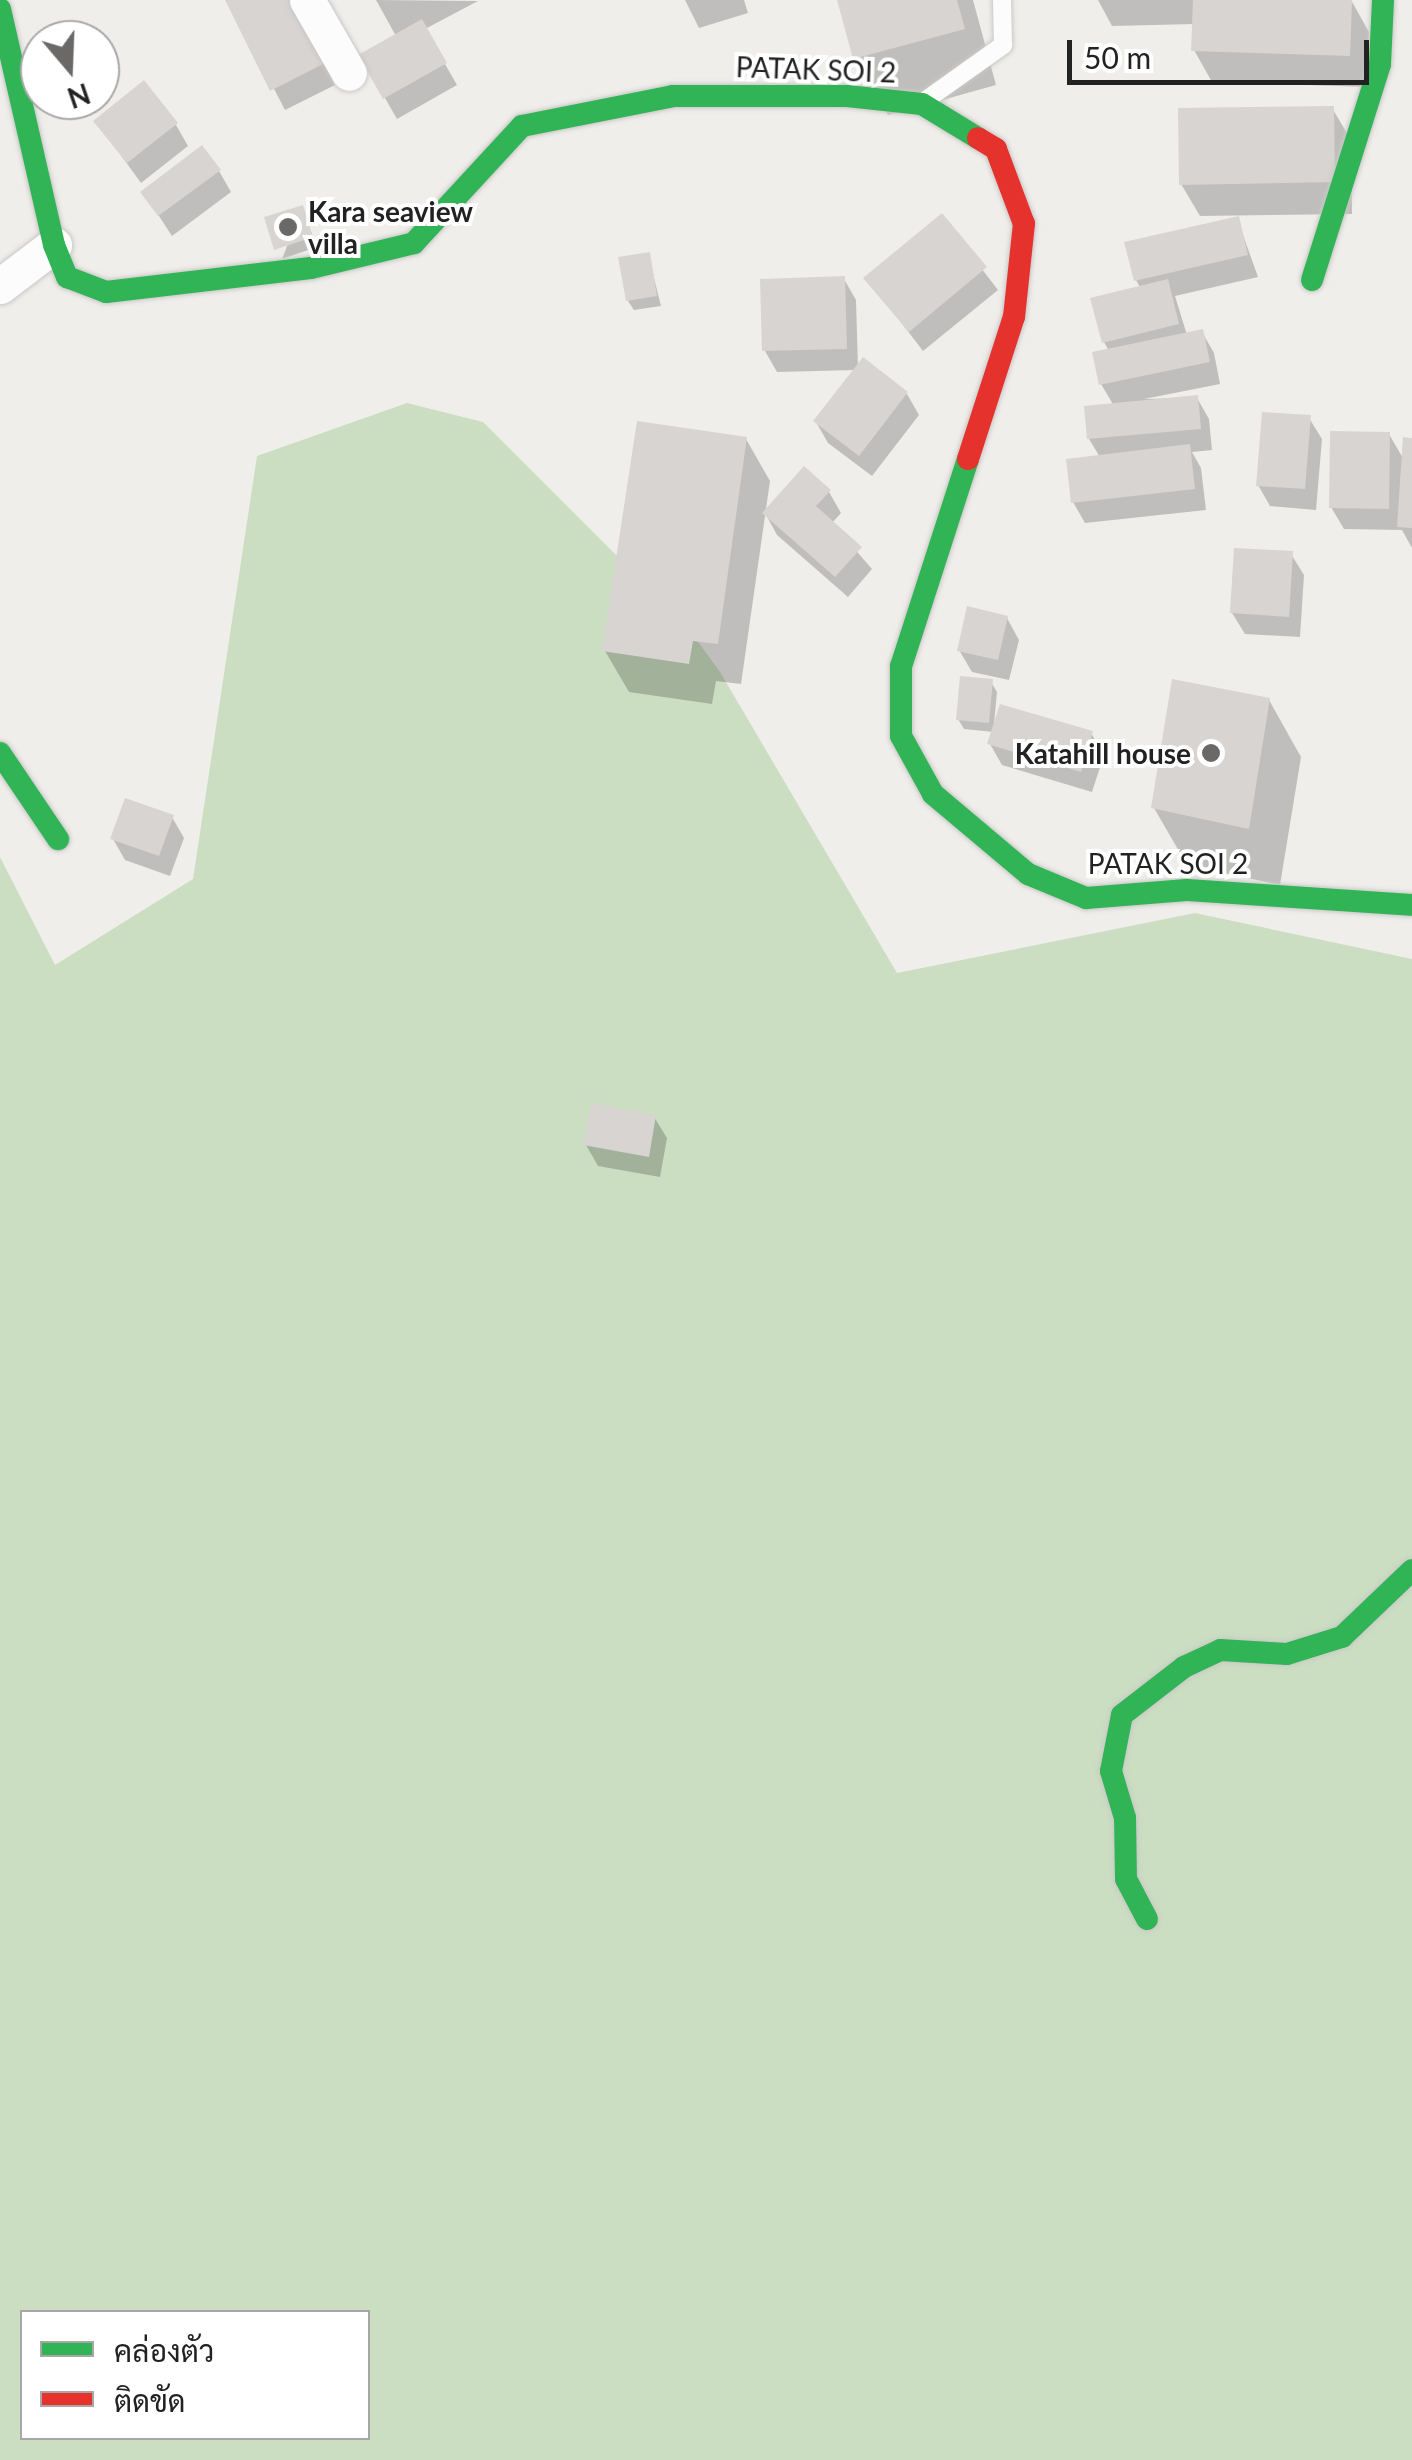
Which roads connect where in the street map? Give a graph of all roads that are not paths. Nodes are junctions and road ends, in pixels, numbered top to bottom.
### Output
1 (307, 0) edge
2 (1002, 0) edge
3 (1383, 0) edge
4 (0, 9) edge
5 (350, 73) dead end
6 (922, 104) junction
7 (54, 246) junction
8 (1312, 280) dead end
9 (0, 286) edge
10 (0, 753) edge
11 (58, 840) dead end
12 (1412, 905) edge
13 (1412, 1570) edge
14 (1147, 1919) dead end

1 - 5 street
2 - 6 lane
3 - 8 street
4 - 7 street, PATAK SOI 2
6 - 7 street, PATAK SOI 2
6 - 12 street, PATAK SOI 2
7 - 9 street
10 - 11 street
13 - 14 street

